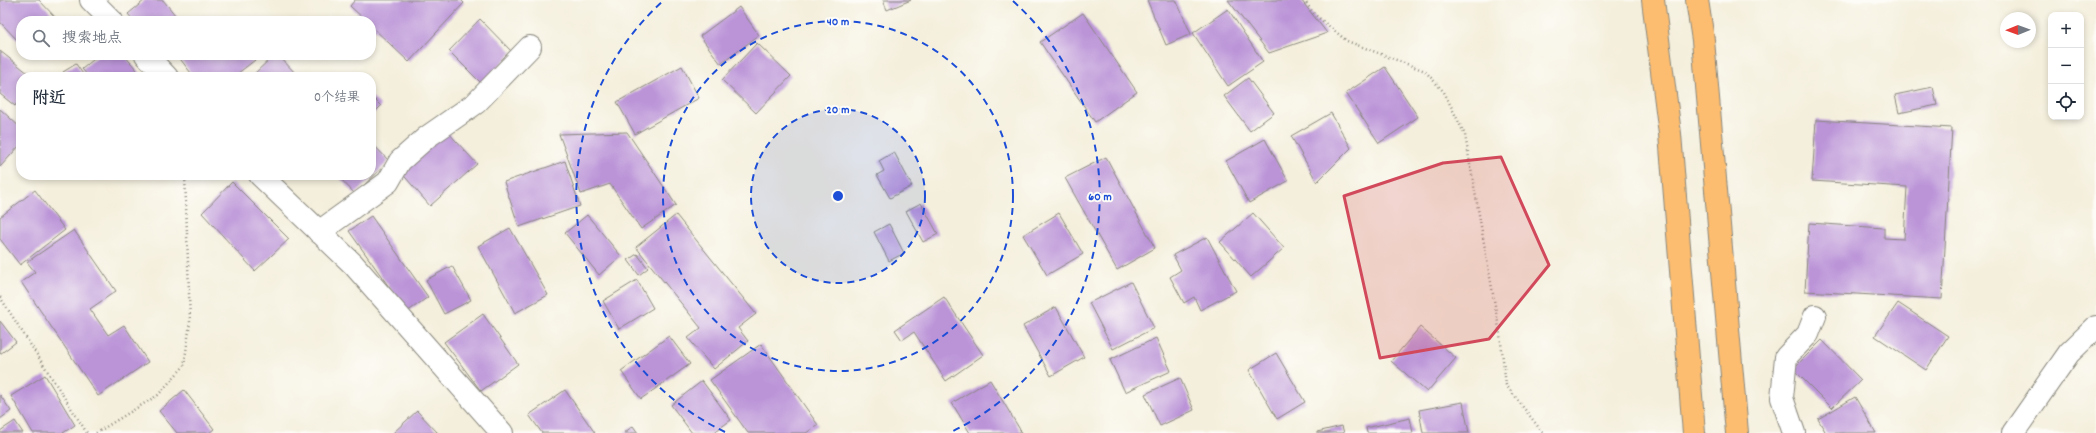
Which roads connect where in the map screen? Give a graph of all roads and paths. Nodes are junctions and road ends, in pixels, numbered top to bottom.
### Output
1 (91, 0) edge
2 (1304, 0) edge
3 (1653, 0) edge
4 (1697, 0) edge
5 (107, 16) edge
6 (530, 47) dead end
7 (151, 60) edge
8 (162, 72) edge
9 (185, 180) edge
10 (265, 180) edge
11 (320, 232) junction
12 (0, 297) edge
13 (1816, 316) dead end
14 (2096, 327) edge
15 (87, 433) edge
16 (96, 433) edge
17 (502, 433) edge
18 (1543, 433) edge
19 (1694, 433) edge
20 (1737, 433) edge
21 (1794, 433) edge
22 (2013, 433) edge

1 - 5 street
2 - 18 path
3 - 19 main road
4 - 20 main road
6 - 11 street
7 - 8 street
9 - 16 path
10 - 11 street
11 - 17 street
12 - 15 path
13 - 21 street
14 - 22 street

